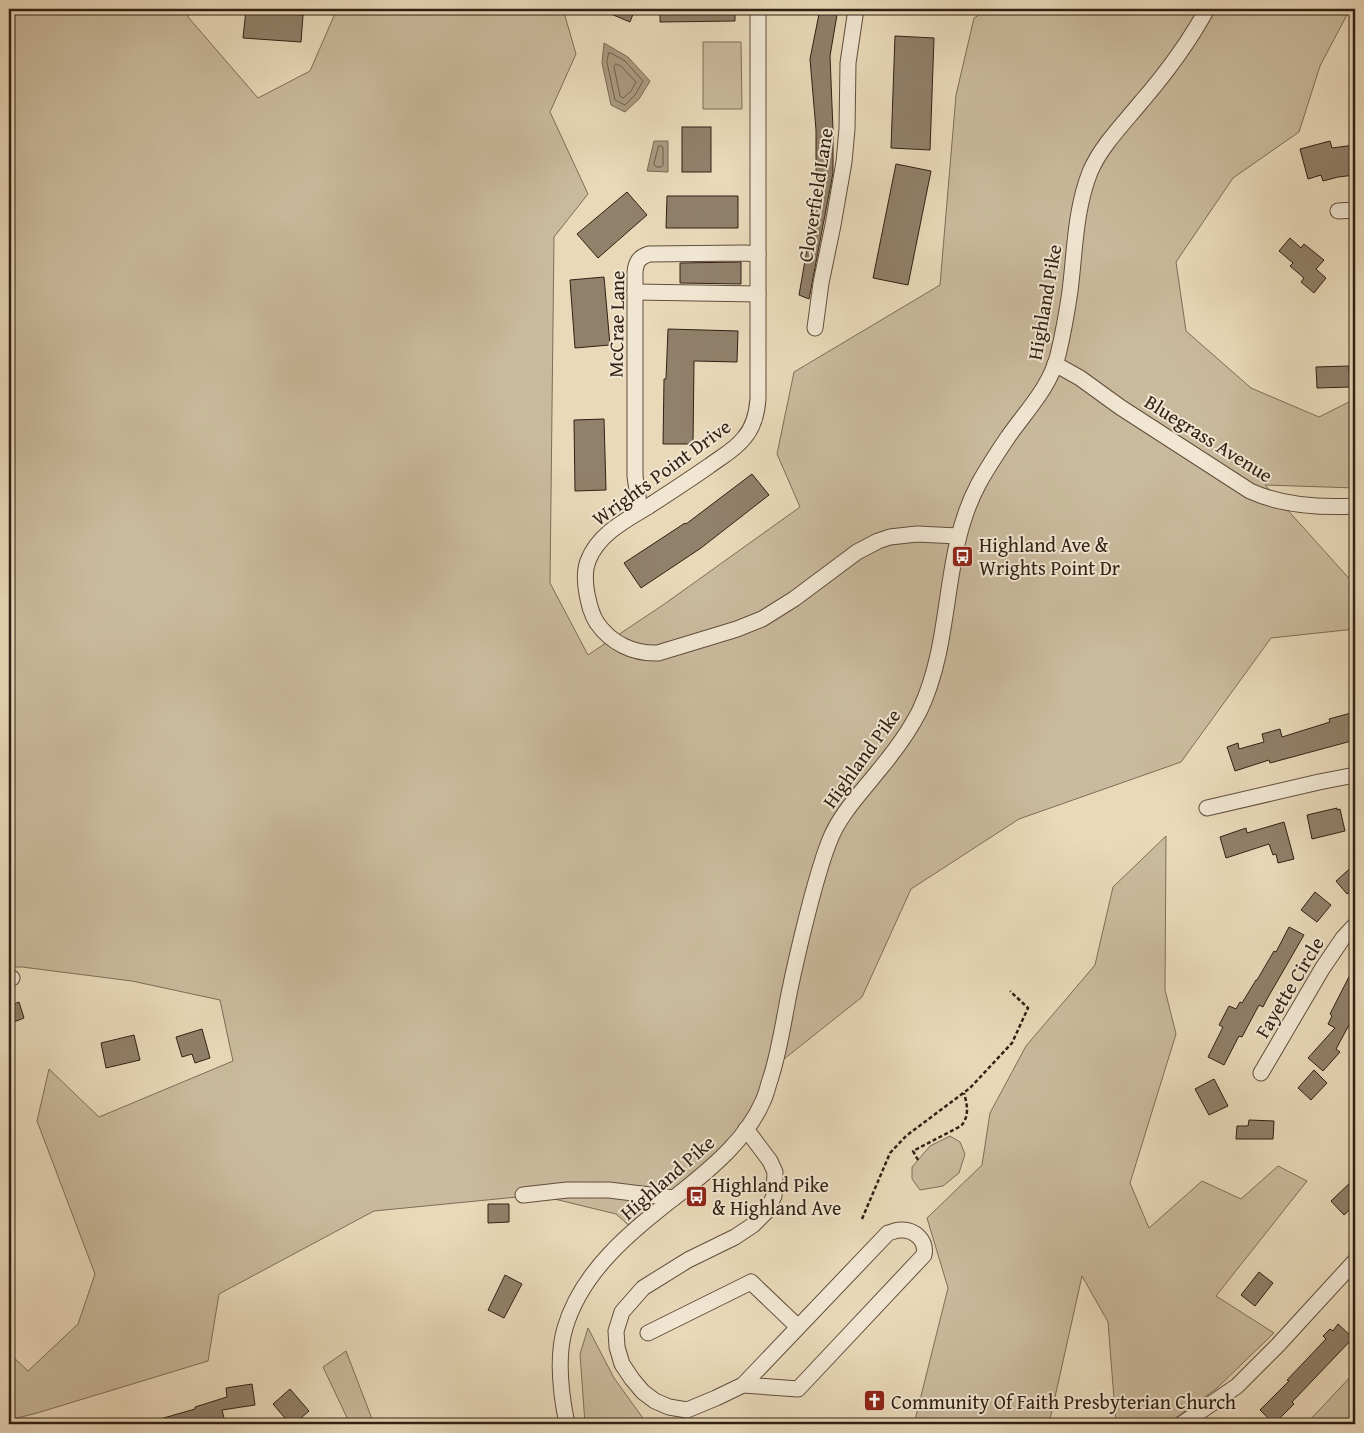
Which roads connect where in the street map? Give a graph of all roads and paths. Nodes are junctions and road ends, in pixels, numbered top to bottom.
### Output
1 (758, 9) edge
2 (856, 9) edge
3 (1208, 9) edge
4 (1355, 210) edge
5 (1338, 211) dead end
6 (758, 254) junction
7 (635, 292) junction
8 (758, 294) junction
9 (815, 328) dead end
10 (1055, 364) junction
11 (1355, 506) edge
12 (640, 511) junction
13 (958, 536) junction
14 (1355, 775) edge
15 (1207, 808) dead end
16 (1355, 925) edge
17 (1010, 991) dead end
18 (1261, 1073) dead end
19 (964, 1092) junction
20 (746, 1129) junction
21 (918, 1160) dead end
22 (523, 1195) dead end
23 (674, 1198) junction
24 (862, 1219) dead end
25 (1355, 1261) edge
26 (798, 1326) junction
27 (648, 1333) dead end
28 (743, 1385) junction
29 (567, 1424) edge
30 (1182, 1424) edge

1 - 6 street, Wrights Point Drive
2 - 9 street, Cloverfield Lane
3 - 10 street, Highland Pike
4 - 5 street
6 - 7 street, McCrae Lane
6 - 8 street, Wrights Point Drive
7 - 8 street
7 - 12 street, McCrae Lane
8 - 12 street, Wrights Point Drive
10 - 11 street, Bluegrass Avenue
10 - 13 street, Highland Pike
12 - 13 street, Wrights Point Drive
13 - 20 street, Highland Pike
14 - 15 street
16 - 18 street, Fayette Circle
17 - 19 path
19 - 21 path
19 - 24 path
20 - 23 street, Highland Pike
20 - 28 street
22 - 23 street
23 - 29 street, Highland Pike
25 - 30 street
26 - 27 street
26 - 28 street
26 - 28 street

